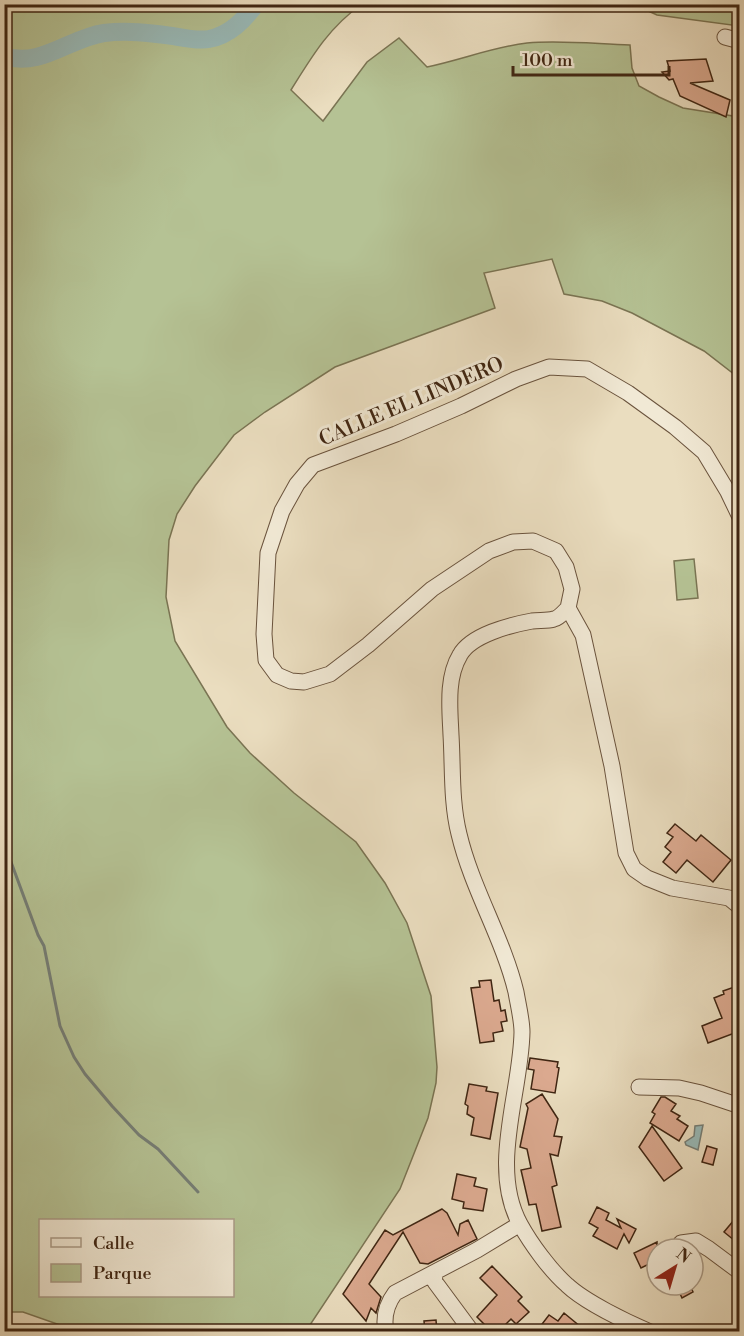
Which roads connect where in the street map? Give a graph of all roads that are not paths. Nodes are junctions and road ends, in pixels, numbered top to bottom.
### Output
1 (740, 517) edge
2 (568, 608) junction
3 (740, 907) edge
4 (639, 1087) dead end
5 (740, 1106) edge
6 (520, 1224) junction
7 (705, 1246) edge
8 (740, 1272) edge
9 (434, 1274) junction
10 (386, 1332) edge
11 (472, 1332) edge
12 (650, 1332) edge

1 - 2 street, CALLE EL LINDERO
2 - 3 street
2 - 6 street
4 - 5 street
6 - 9 street
6 - 12 street
7 - 8 street
9 - 10 street
9 - 11 street

